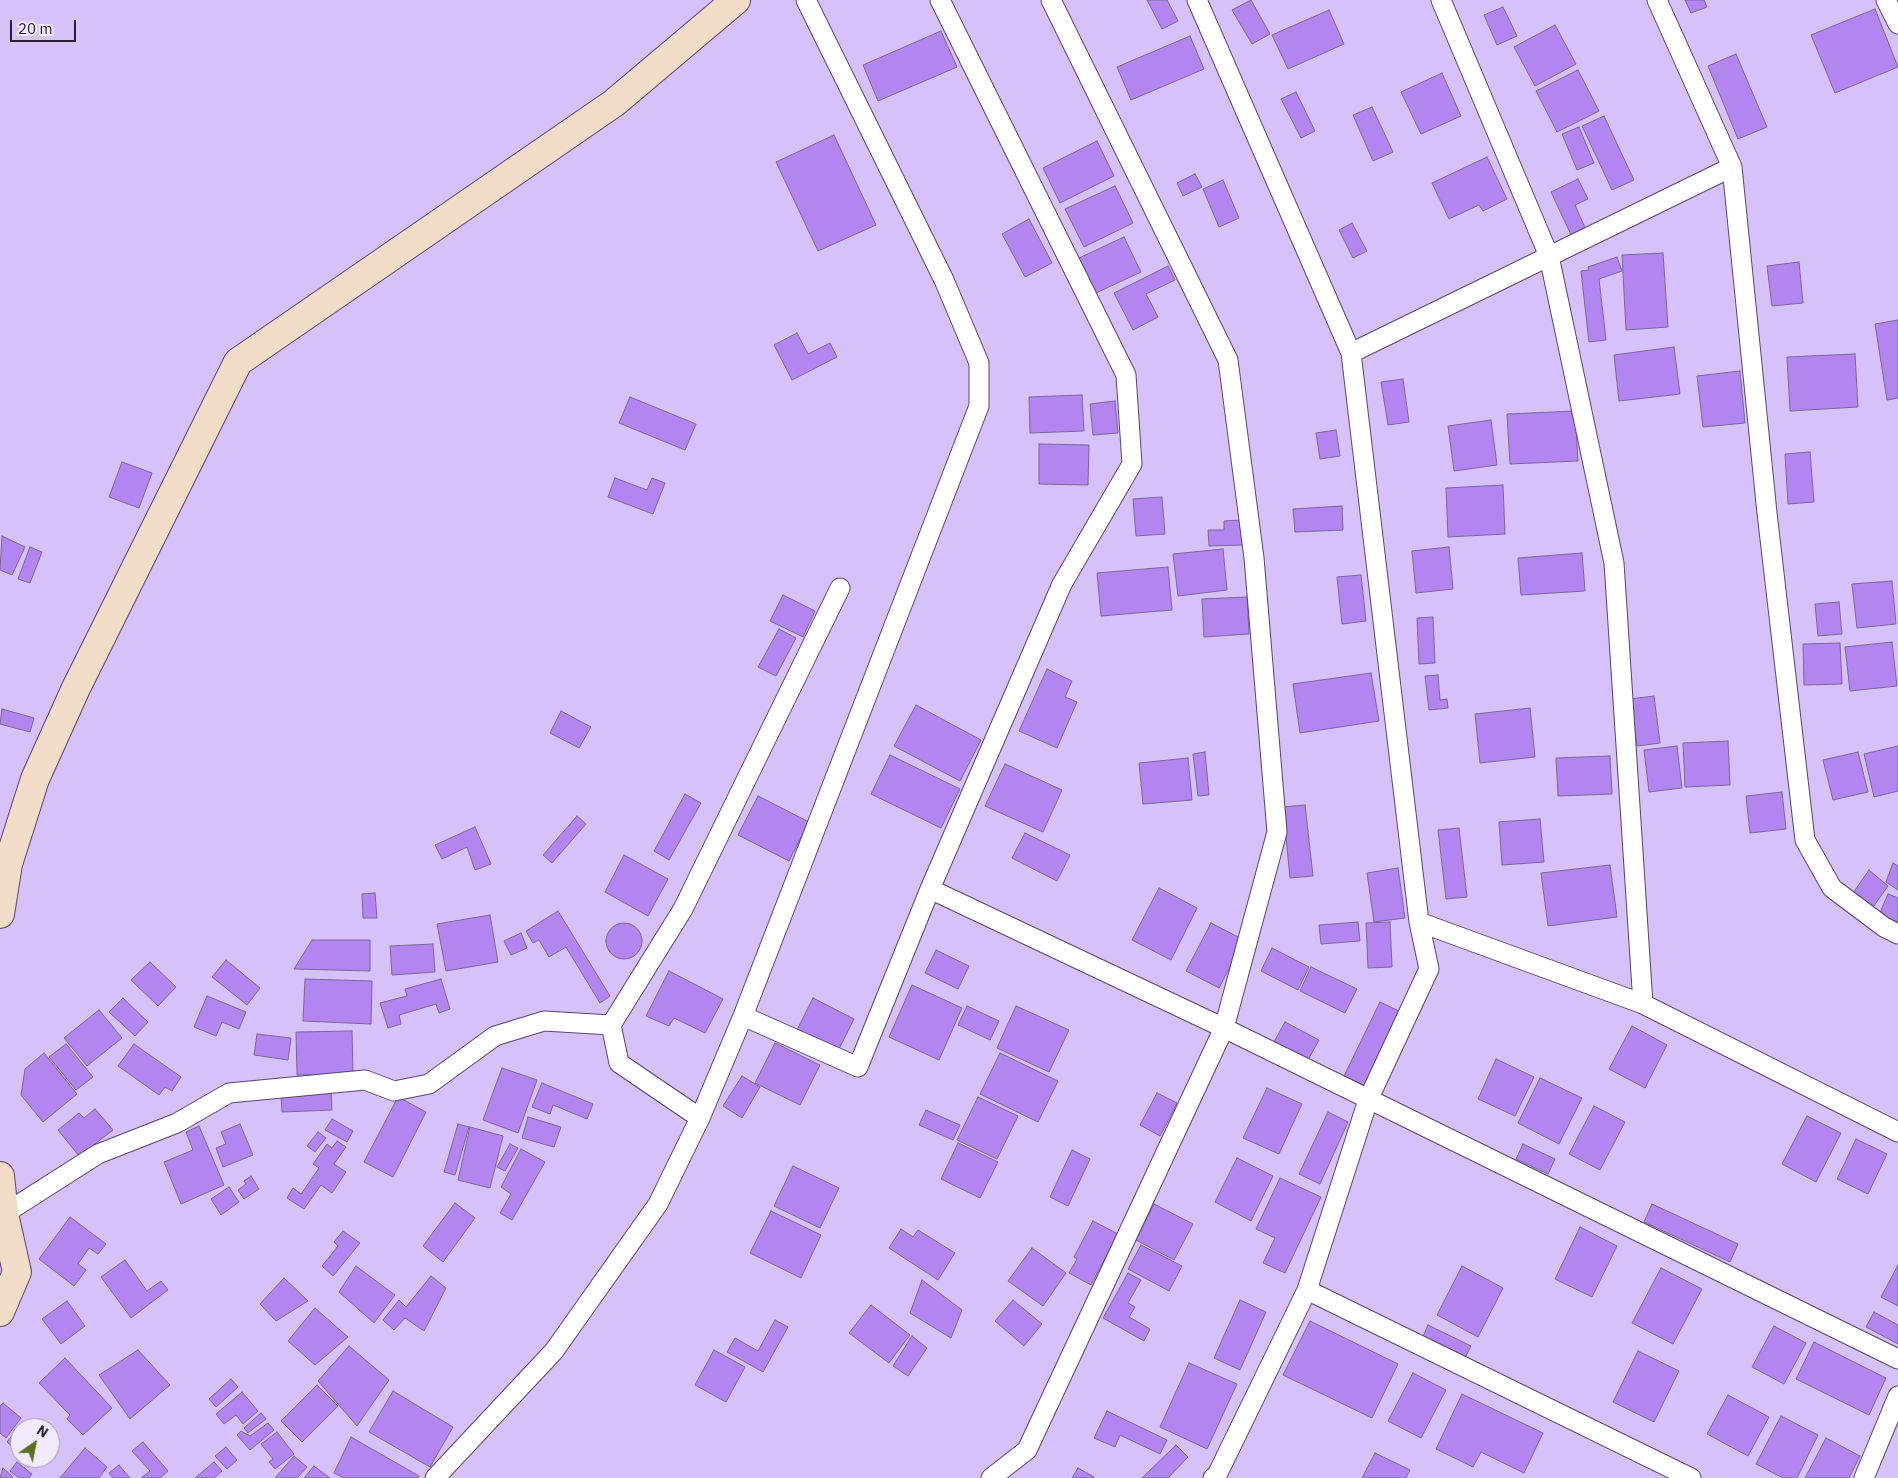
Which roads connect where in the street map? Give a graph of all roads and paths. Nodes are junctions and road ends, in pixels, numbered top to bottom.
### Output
1 (736, 0) edge
2 (806, 0) edge
3 (940, 0) edge
4 (1051, 0) edge
5 (1197, 0) edge
6 (1441, 0) edge
7 (1656, 0) edge
8 (1886, 0) edge
9 (1898, 24) edge
10 (1732, 167) junction
11 (1549, 256) junction
12 (1351, 353) junction
13 (840, 588) dead end
14 (930, 889) junction
15 (0, 914) edge
16 (1420, 922) junction
17 (1898, 934) edge
18 (1643, 1004) junction
19 (743, 1016) junction
20 (611, 1024) junction
21 (1224, 1028) junction
22 (1368, 1100) junction
23 (700, 1118) junction
24 (1898, 1132) edge
25 (0, 1176) edge
26 (4, 1214) junction
27 (1307, 1290) junction
28 (0, 1312) edge
29 (1898, 1359) edge
30 (1898, 1396) edge
31 (1218, 1477) edge
32 (435, 1478) edge
33 (991, 1478) edge
34 (1691, 1478) edge
35 (1864, 1478) edge

1 - 15 main road
2 - 19 street
3 - 14 street
4 - 21 street
5 - 12 street
6 - 11 street
7 - 10 street
8 - 9 street
10 - 11 street
10 - 17 street
11 - 12 street
11 - 18 street
12 - 16 street
13 - 20 street
14 - 19 street
14 - 21 street
16 - 18 street
16 - 22 street
18 - 24 street
19 - 23 street
20 - 23 street
20 - 26 street
21 - 22 street
21 - 33 street
22 - 27 street
22 - 29 street
23 - 32 street
25 - 26 main road
26 - 28 main road
27 - 31 street
27 - 34 street
30 - 35 street

